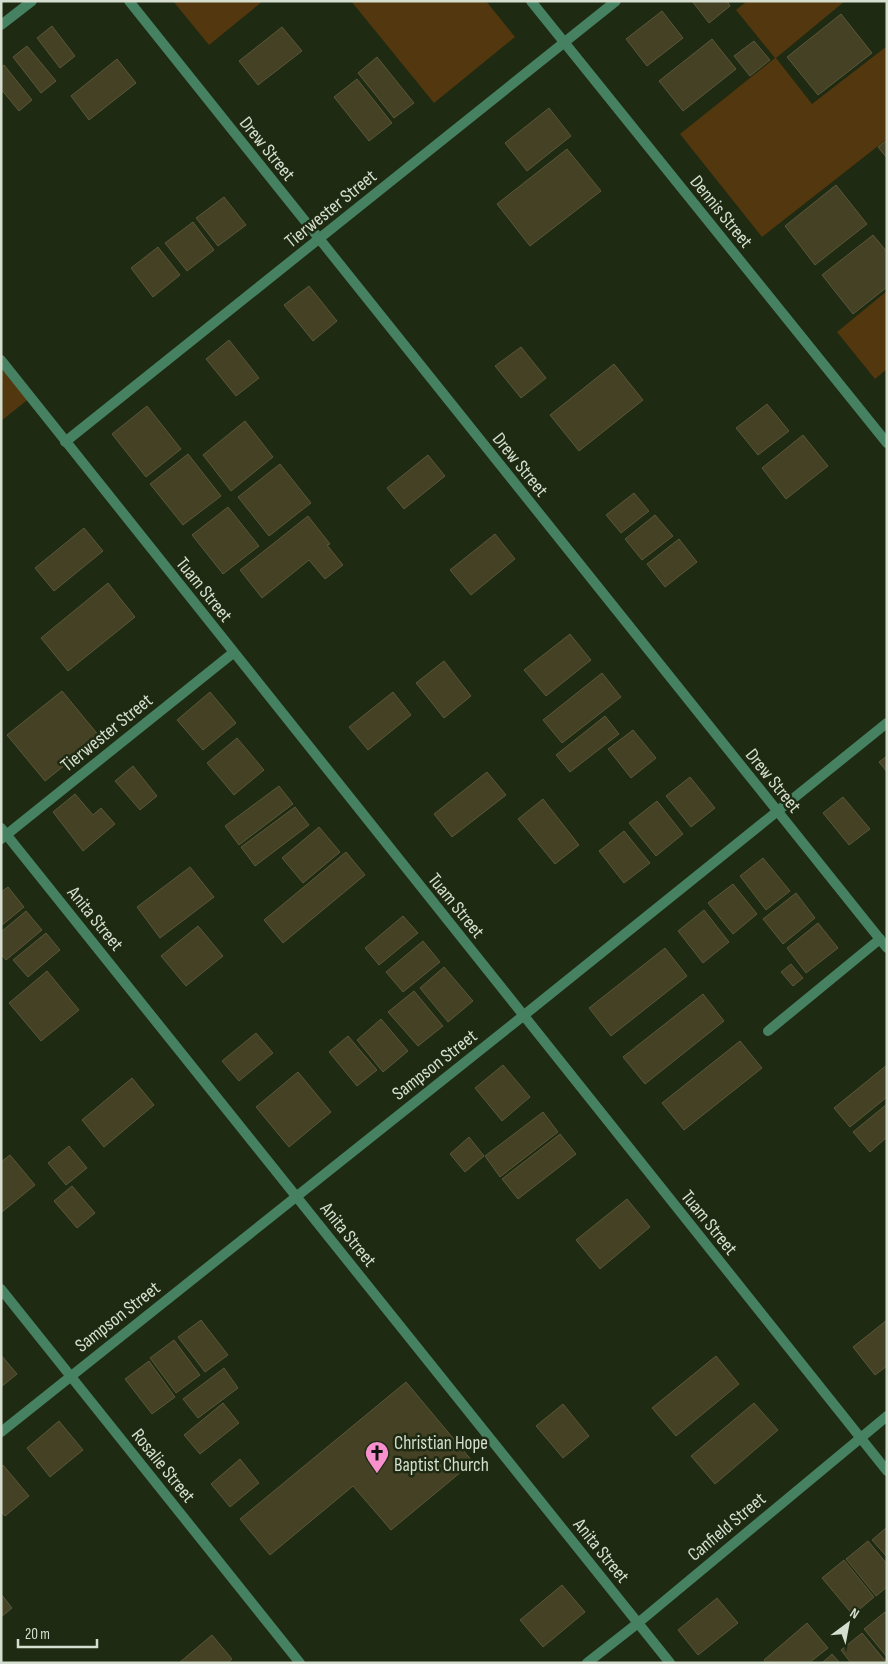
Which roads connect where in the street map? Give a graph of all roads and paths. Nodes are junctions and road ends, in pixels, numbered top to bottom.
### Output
1 (32, 1) edge
2 (128, 1) edge
3 (531, 1) edge
4 (616, 1) edge
5 (1, 26) edge
6 (564, 43) junction
7 (319, 239) junction
8 (1, 360) edge
9 (65, 442) junction
10 (887, 443) edge
11 (233, 653) junction
12 (887, 723) edge
13 (777, 812) junction
14 (3, 834) edge
15 (880, 939) junction
16 (887, 948) edge
17 (523, 1016) junction
18 (768, 1031) dead end
19 (296, 1196) junction
20 (1, 1289) edge
21 (70, 1376) junction
22 (887, 1416) edge
23 (1, 1432) edge
24 (859, 1437) junction
25 (887, 1472) edge
26 (638, 1622) junction
27 (300, 1663) edge
28 (587, 1663) edge
29 (670, 1663) edge

1 - 5 street
2 - 7 street, Drew Street
3 - 6 street, Dennis Street
4 - 6 street, Tierwester Street
6 - 7 street, Tierwester Street
6 - 10 street, Dennis Street
7 - 9 street, Tierwester Street
7 - 13 street, Drew Street
8 - 9 street, Tuam Street
9 - 11 street, Tuam Street
11 - 14 street, Tierwester Street
11 - 17 street, Tuam Street
12 - 13 street, Sampson Street
13 - 15 street, Drew Street
13 - 17 street, Sampson Street
14 - 19 street, Anita Street
15 - 16 street, Drew Street
15 - 18 street
17 - 19 street, Sampson Street
17 - 24 street, Tuam Street
19 - 21 street, Sampson Street
19 - 26 street, Anita Street
20 - 21 street, Rosalie Street
21 - 23 street, Sampson Street
21 - 27 street, Rosalie Street
22 - 24 street, Canfield Street
24 - 25 street, Tuam Street
24 - 26 street, Canfield Street
26 - 28 street, Canfield Street
26 - 29 street, Anita Street

